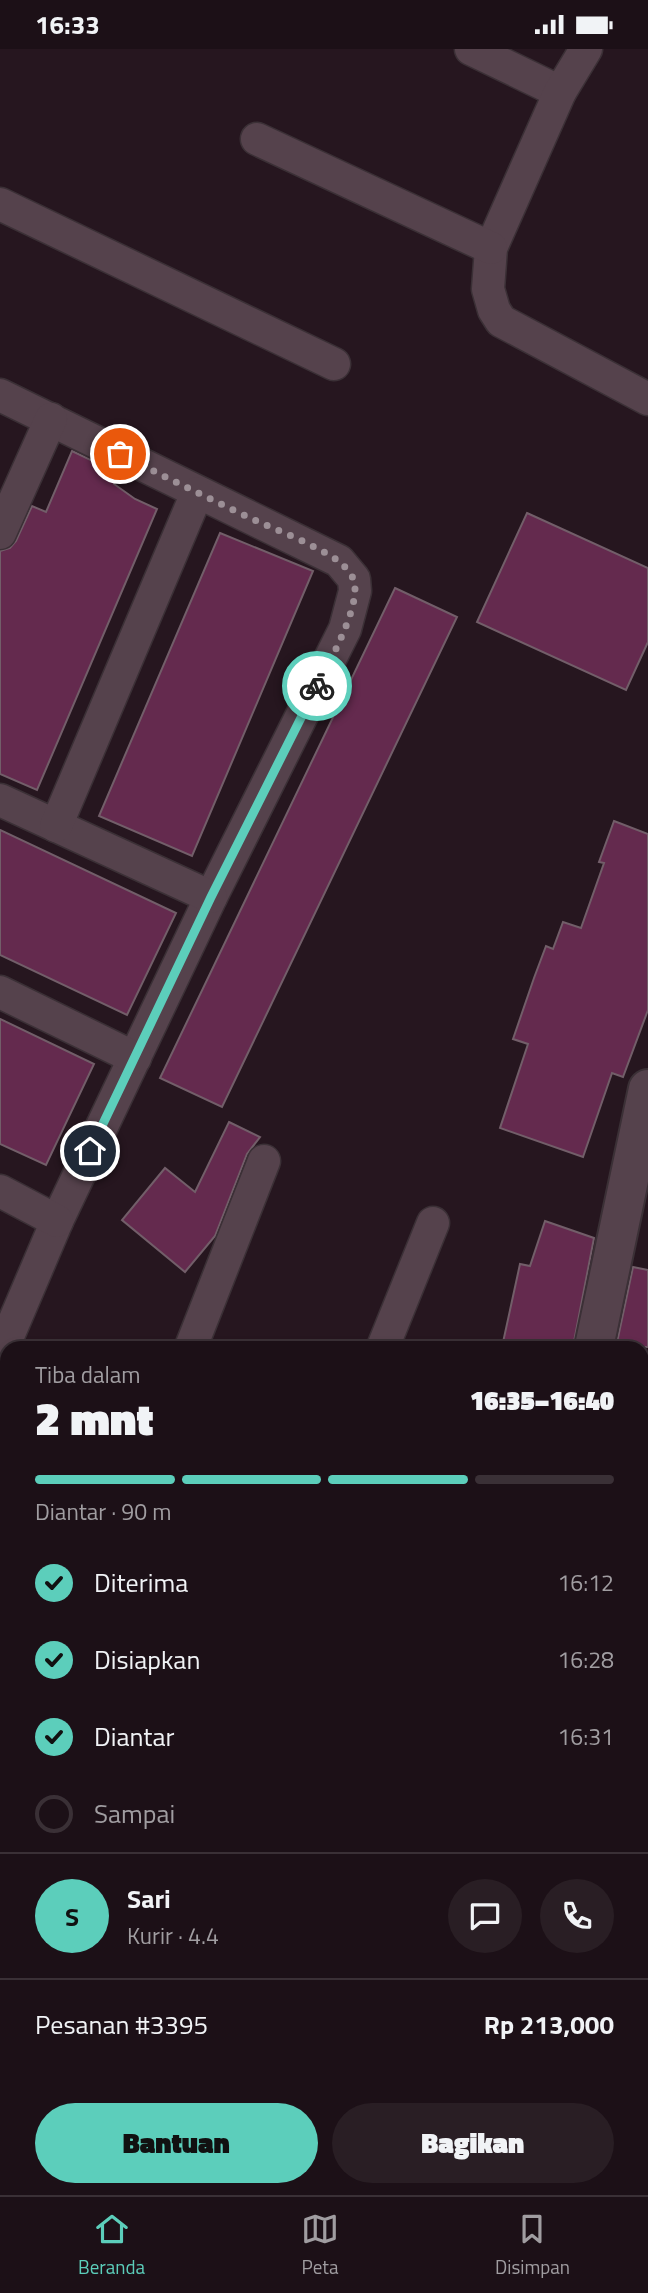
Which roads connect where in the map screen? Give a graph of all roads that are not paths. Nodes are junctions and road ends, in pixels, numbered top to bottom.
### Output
1 (471, 49) edge
2 (586, 49) edge
3 (560, 92) junction
4 (257, 139) dead end
5 (0, 204) edge
6 (491, 248) junction
7 (334, 364) dead end
8 (0, 395) edge
9 (648, 399) edge
10 (51, 419) junction
11 (197, 493) junction
12 (0, 533) edge
13 (0, 800) edge
14 (56, 826) junction
15 (211, 897) junction
16 (0, 992) edge
17 (135, 1058) junction
18 (648, 1089) edge
19 (264, 1161) dead end
20 (0, 1191) edge
21 (57, 1221) junction
22 (433, 1223) dead end
23 (6, 1341) edge
24 (193, 1341) edge
25 (385, 1341) edge
26 (595, 1341) edge

1 - 3 street
2 - 3 street
3 - 6 street
4 - 6 street
5 - 7 street
6 - 9 street
8 - 10 street
10 - 11 street
10 - 12 street
11 - 14 street
11 - 15 street
13 - 14 street
14 - 15 street
15 - 17 street
16 - 17 street
17 - 21 street
18 - 26 street
19 - 24 street
20 - 21 street
21 - 23 street
22 - 25 street

